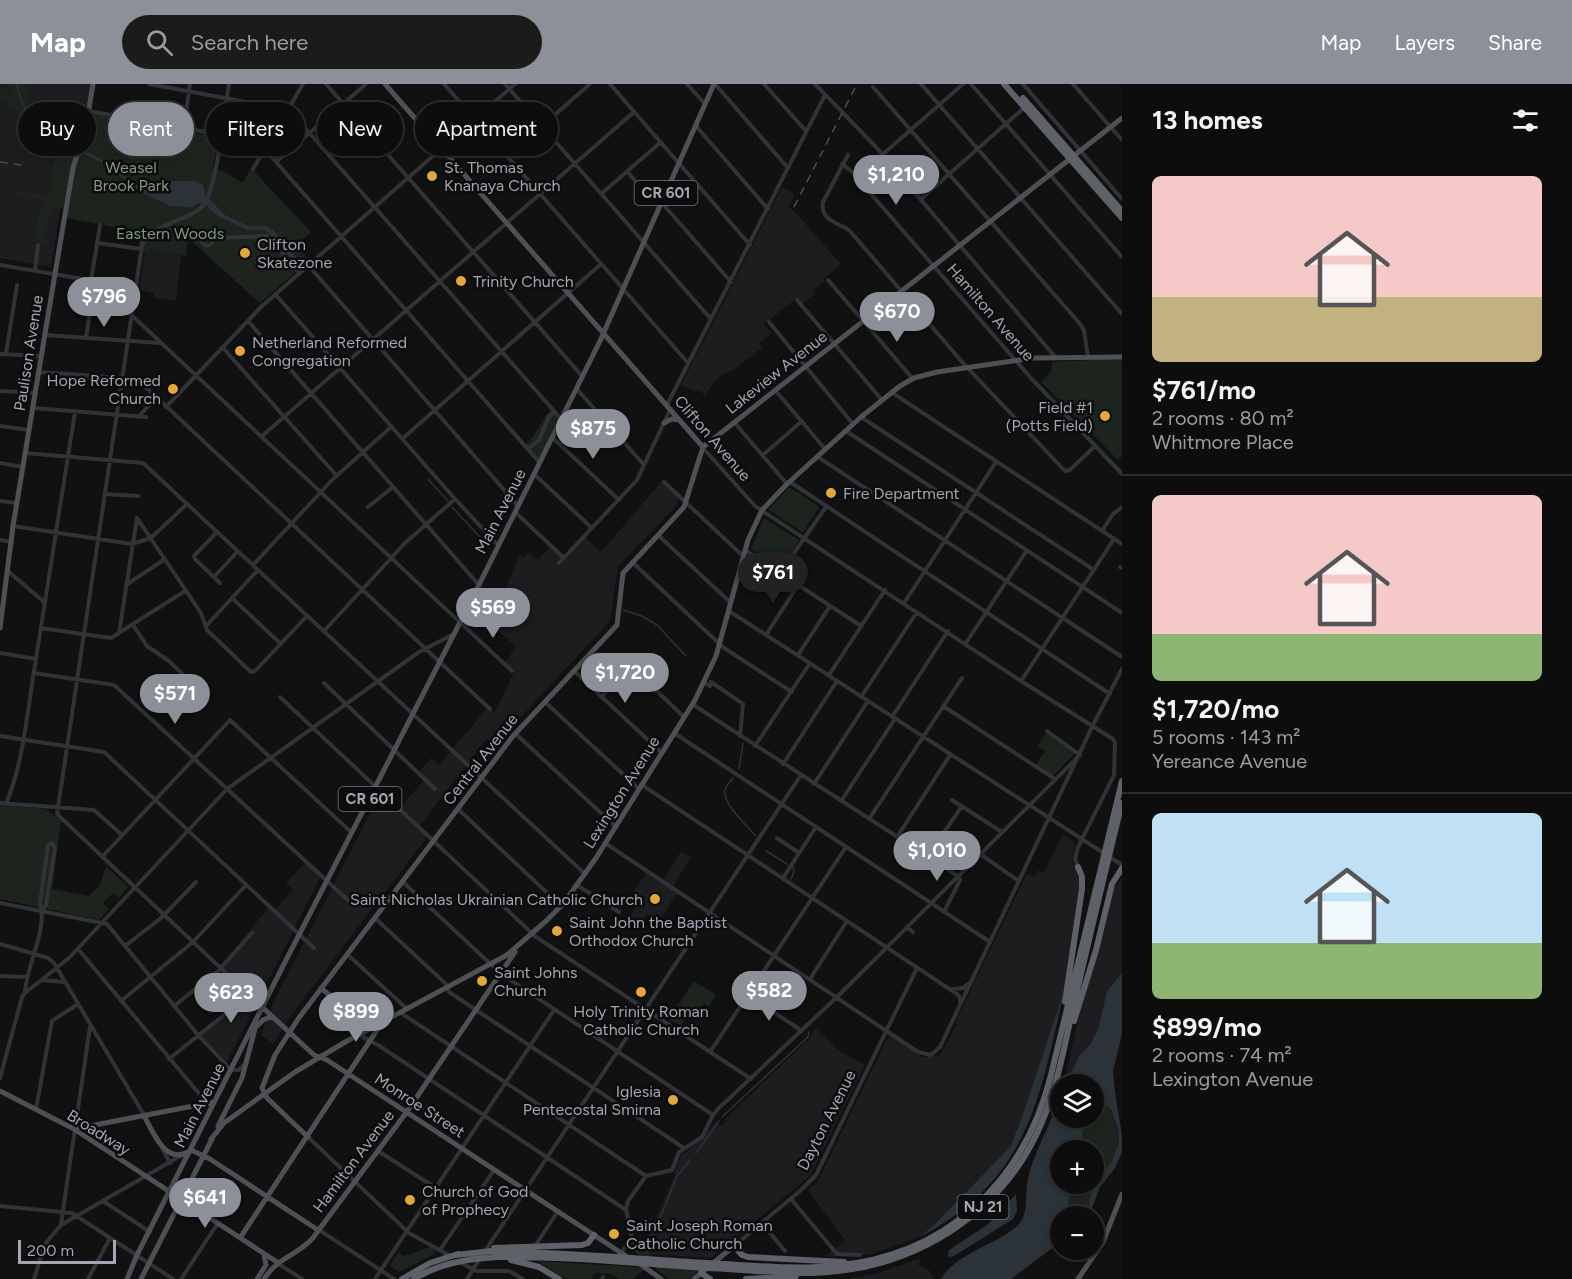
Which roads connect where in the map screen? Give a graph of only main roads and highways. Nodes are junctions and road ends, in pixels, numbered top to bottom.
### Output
1 (93, 84) edge
2 (385, 84) edge
3 (715, 84) edge
4 (1004, 84) edge
5 (1010, 84) edge
6 (1027, 105) junction
7 (1122, 118) edge
8 (1079, 165) junction
9 (1122, 211) edge
10 (1122, 218) edge
11 (604, 334) junction
12 (1122, 357) edge
13 (679, 420) junction
14 (664, 423) road end
15 (703, 447) junction
16 (0, 628) edge
17 (1122, 781) edge
18 (1122, 803) edge
19 (1108, 848) junction
20 (1078, 867) road end
21 (1122, 867) edge
22 (519, 945) junction
23 (321, 988) junction
24 (262, 1007) junction
25 (272, 1016) junction
26 (356, 1019) junction
27 (384, 1022) junction
28 (255, 1028) junction
29 (289, 1032) junction
30 (341, 1044) junction
31 (320, 1057) junction
32 (349, 1074) junction
33 (0, 1091) edge
34 (263, 1091) junction
35 (1048, 1095) junction
36 (211, 1103) junction
37 (406, 1113) junction
38 (144, 1116) junction
39 (74, 1129) junction
40 (308, 1137) junction
41 (212, 1139) junction
42 (191, 1150) junction
43 (204, 1155) junction
44 (170, 1192) junction
45 (268, 1197) junction
46 (1122, 1197) edge
47 (181, 1200) junction
48 (318, 1230) junction
49 (594, 1235) junction
50 (240, 1238) junction
51 (734, 1246) joint
52 (909, 1248) junction
53 (492, 1249) junction
54 (264, 1254) junction
55 (620, 1255) junction
56 (486, 1258) junction
57 (277, 1262) junction
58 (718, 1266) junction
59 (868, 1266) junction
60 (700, 1270) junction
61 (127, 1279) edge
62 (141, 1279) edge
63 (257, 1279) edge
64 (264, 1279) edge
65 (402, 1279) edge
66 (414, 1279) edge
67 (559, 1279) edge
68 (661, 1279) edge
69 (694, 1279) edge
70 (710, 1279) edge
71 (746, 1279) edge
72 (1078, 1279) edge

1 - 16 main road, Paulison Avenue
2 - 11 main road, Clifton Avenue
3 - 11 main road, Main Avenue / CR 601
4 - 6 highway
5 - 6 highway
6 - 8 highway
7 - 15 main road, Lakeview Avenue
8 - 9 highway
8 - 10 highway
11 - 13 main road, Clifton Avenue
11 - 24 main road, Main Avenue / CR 601
12 - 22 main road, Lexington Avenue
13 - 14 main road
13 - 15 main road, Clifton Avenue
15 - 23 main road, Central Avenue
17 - 19 highway, NJ 21
18 - 19 highway, NJ 21
19 - 35 highway, NJ 21
20 - 35 highway
21 - 35 highway
22 - 27 main road, Lexington Avenue
22 - 37 main road, Hamilton Avenue
23 - 26 main road
23 - 29 main road, Central Avenue
24 - 25 main road, Monroe Street
24 - 28 main road, Main Avenue / CR 601
24 - 36 main road, Main Avenue / CR 601
25 - 28 main road
25 - 29 main road, Monroe Street
26 - 27 main road
26 - 30 main road
27 - 30 main road, Lexington Avenue
27 - 32 main road
28 - 41 main road, Main Avenue / CR 601
29 - 31 main road, Monroe Street
29 - 34 main road, Central Avenue
30 - 31 main road, Lexington Avenue
31 - 32 main road, Monroe Street
31 - 34 main road, Lexington Avenue
32 - 37 main road, Monroe Street
32 - 40 main road
33 - 39 main road, Broadway
34 - 40 main road
34 - 41 main road, Lexington Avenue
35 - 52 highway, NJ 21
35 - 59 highway, NJ 21
36 - 38 main road
36 - 42 main road, Main Avenue / CR 601
37 - 48 main road, Hamilton Avenue
37 - 49 main road, Monroe Street
38 - 39 main road
38 - 42 main road
39 - 44 main road, Broadway
40 - 45 main road
41 - 43 main road, Main Avenue / CR 601
42 - 43 main road
42 - 44 main road, Main Avenue / CR 601
43 - 45 main road
43 - 47 main road, Main Avenue / CR 601
44 - 47 main road, Broadway
44 - 61 main road, Main Avenue / CR 601
45 - 48 main road
45 - 50 main road
46 - 72 main road
47 - 50 main road, Broadway
47 - 62 main road, Main Avenue / CR 601
48 - 57 main road, Hamilton Avenue
49 - 53 highway
49 - 55 main road, Monroe Street
50 - 54 main road, Broadway
51 - 52 highway
51 - 60 main road, Dayton Avenue
52 - 58 highway, NJ 21
53 - 55 highway, NJ 21
53 - 65 highway
54 - 57 main road, Broadway
54 - 63 main road
55 - 58 highway, NJ 21
55 - 68 main road, Monroe Street
56 - 60 highway, NJ 21
56 - 66 highway, NJ 21
56 - 67 highway
57 - 64 main road
58 - 59 highway, NJ 21
58 - 60 highway, NJ 21
59 - 71 highway
60 - 69 main road, Dayton Avenue
60 - 70 highway

